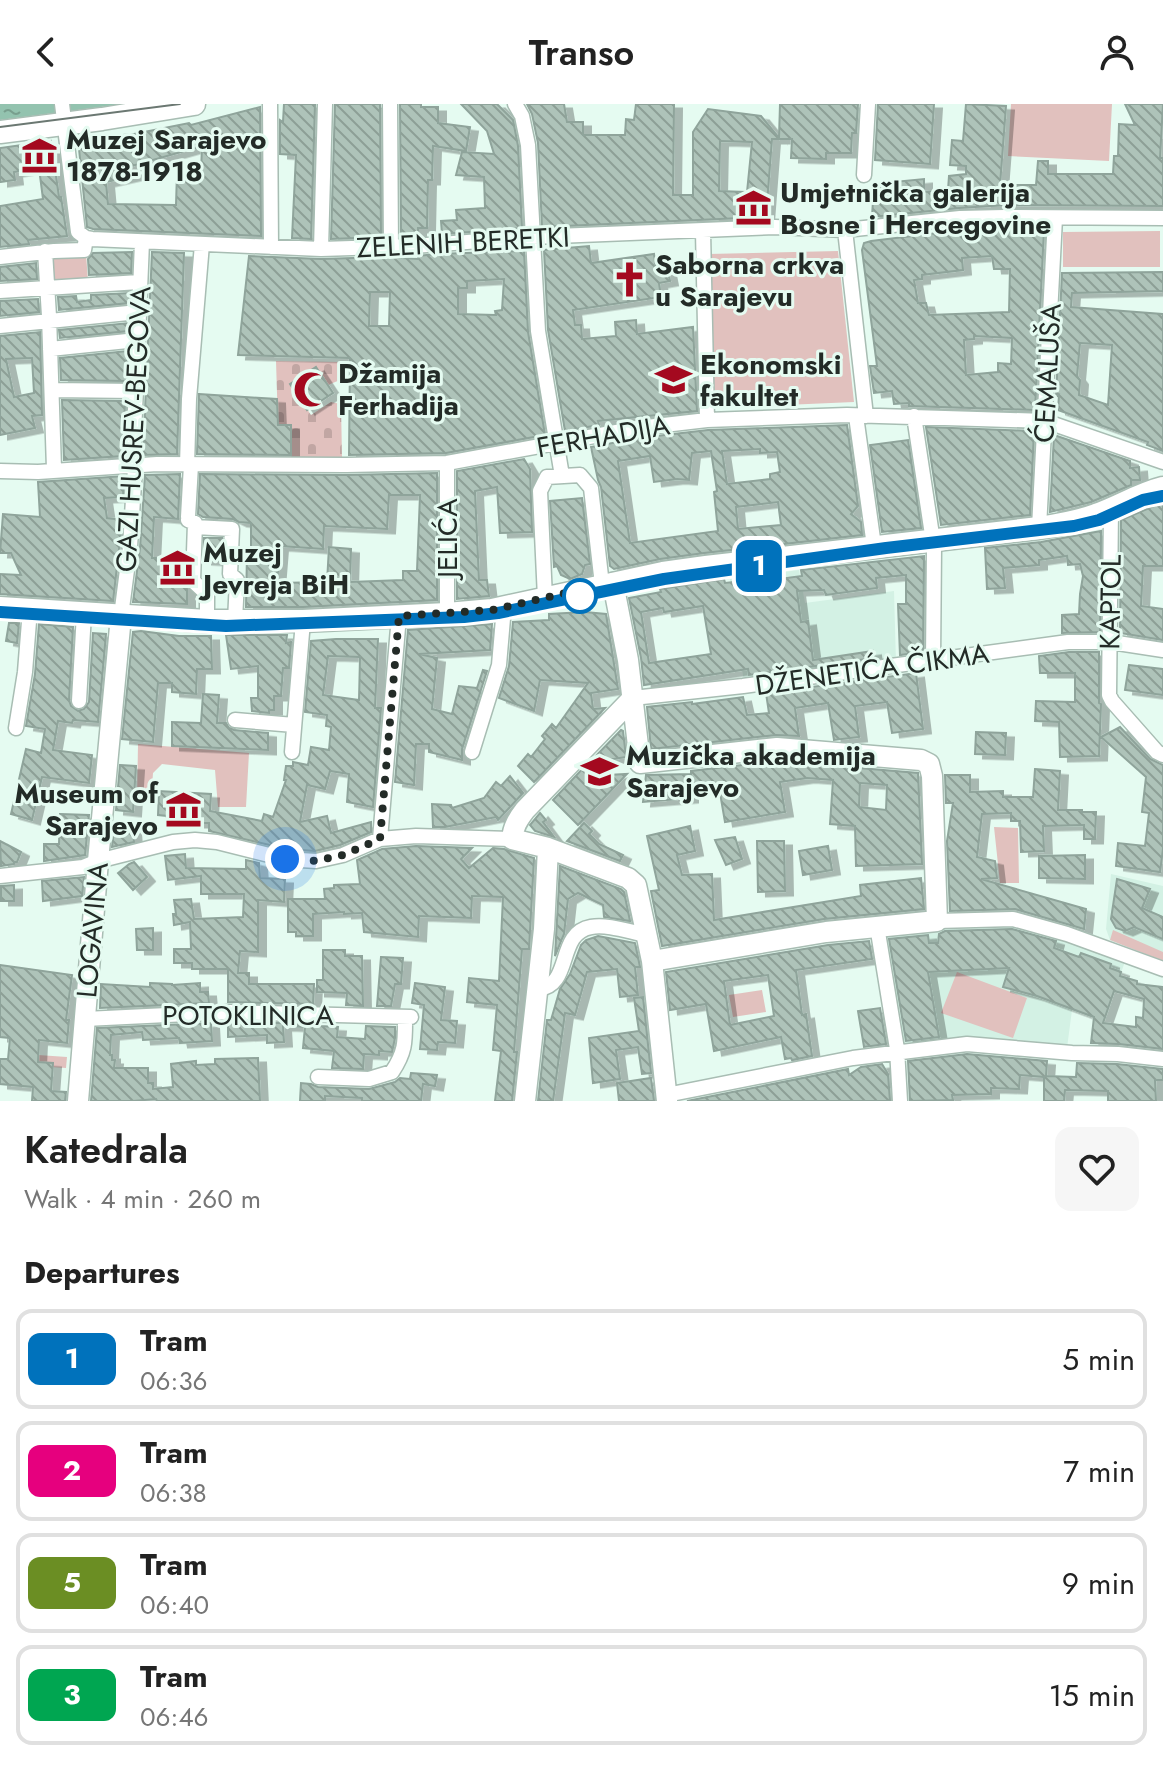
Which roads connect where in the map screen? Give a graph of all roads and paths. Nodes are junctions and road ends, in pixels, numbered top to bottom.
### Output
1 (194, 104) edge
2 (270, 104) edge
3 (325, 104) edge
4 (390, 104) edge
5 (515, 104) edge
6 (868, 104) edge
7 (63, 113) edge
8 (0, 132) edge
9 (864, 175) dead end
10 (1055, 218) junction
11 (1163, 218) edge
12 (845, 230) junction
13 (703, 231) junction
14 (532, 237) junction
15 (142, 242) junction
16 (85, 244) junction
17 (202, 244) junction
18 (271, 247) junction
19 (391, 247) junction
20 (321, 249) junction
21 (45, 251) junction
22 (0, 257) edge
23 (139, 282) junction
24 (47, 288) junction
25 (0, 291) edge
26 (138, 312) junction
27 (49, 320) junction
28 (0, 326) edge
29 (137, 340) junction
30 (50, 349) junction
31 (52, 390) junction
32 (135, 391) junction
33 (861, 416) junction
34 (914, 416) junction
35 (707, 420) junction
36 (1045, 421) junction
37 (556, 443) junction
38 (1163, 462) edge
39 (447, 463) junction
40 (133, 465) junction
41 (189, 465) junction
42 (54, 469) junction
43 (0, 471) edge
44 (562, 476) junction
45 (1163, 488) edge
46 (1111, 509) junction
47 (190, 521) junction
48 (1039, 528) junction
49 (933, 540) junction
50 (874, 546) junction
51 (608, 584) junction
52 (545, 598) junction
53 (504, 607) junction
54 (0, 608) edge
55 (30, 609) junction
56 (84, 613) junction
57 (447, 614) junction
58 (121, 616) junction
59 (399, 616) junction
60 (207, 621) junction
61 (235, 621) junction
62 (303, 621) junction
63 (1111, 642) junction
64 (1163, 650) edge
65 (933, 660) junction
66 (633, 698) junction
67 (79, 701) dead end
68 (235, 720) dead end
69 (294, 725) junction
70 (16, 728) dead end
71 (292, 752) dead end
72 (472, 752) dead end
73 (1163, 755) edge
74 (380, 839) junction
75 (512, 839) junction
76 (548, 848) junction
77 (98, 861) junction
78 (0, 876) edge
79 (937, 921) junction
80 (877, 926) junction
81 (647, 935) junction
82 (652, 961) junction
83 (1163, 969) edge
84 (538, 989) junction
85 (85, 1019) junction
86 (897, 1053) junction
87 (1163, 1059) edge
88 (318, 1077) dead end
89 (667, 1098) edge
90 (78, 1101) edge
91 (525, 1101) edge
92 (900, 1101) edge

1 - 7 main road
2 - 18 street
3 - 20 street
4 - 19 street
5 - 14 street
6 - 9 street
7 - 8 main road
7 - 16 street
10 - 11 street, ZELENIH BERETKI
10 - 12 street, ZELENIH BERETKI
10 - 36 street, ĆEMALUŠA
12 - 13 street, ZELENIH BERETKI
12 - 33 street
13 - 14 street, ZELENIH BERETKI
13 - 35 street
14 - 19 street, ZELENIH BERETKI
14 - 37 street
15 - 16 street, ZELENIH BERETKI
15 - 17 street, ZELENIH BERETKI
15 - 23 street, GAZI HUSREV-BEGOVA
16 - 21 street, ZELENIH BERETKI
17 - 18 street, ZELENIH BERETKI
17 - 41 street
18 - 20 street, ZELENIH BERETKI
19 - 20 street, ZELENIH BERETKI
21 - 22 street, ZELENIH BERETKI
21 - 24 street
23 - 24 street
23 - 26 street, GAZI HUSREV-BEGOVA
24 - 25 street
24 - 27 street
26 - 27 street
26 - 29 street, GAZI HUSREV-BEGOVA
27 - 28 street
27 - 30 street
29 - 30 street
29 - 32 street, GAZI HUSREV-BEGOVA
30 - 31 street
31 - 32 street
31 - 42 street
32 - 40 street, GAZI HUSREV-BEGOVA
33 - 34 street, FERHADIJA
33 - 35 street, FERHADIJA
33 - 50 street
34 - 36 street, FERHADIJA
34 - 49 street
35 - 37 street, FERHADIJA
36 - 38 street, FERHADIJA
36 - 48 street, ĆEMALUŠA
37 - 39 street, FERHADIJA
37 - 44 street
39 - 41 street, FERHADIJA
39 - 57 street, JELIĆA
40 - 41 street, FERHADIJA
40 - 42 street, FERHADIJA
40 - 58 street, GAZI HUSREV-BEGOVA
41 - 47 street
42 - 43 street, FERHADIJA
44 - 51 street
44 - 52 street
45 - 46 main road
46 - 48 main road
46 - 63 street, KAPTOL
47 - 60 street
47 - 61 street
48 - 49 main road
49 - 50 main road
49 - 65 street
50 - 51 main road
51 - 52 main road
51 - 66 street
52 - 53 main road
53 - 57 main road
53 - 72 street
54 - 55 main road
55 - 56 main road
55 - 70 street
56 - 58 main road
56 - 67 street
57 - 59 main road
58 - 60 main road
58 - 77 street, LOGAVINA
59 - 62 main road
59 - 74 street
60 - 61 main road
61 - 62 main road
62 - 69 street
63 - 64 street, DŽENETIĆA ČIKMA
63 - 65 street, DŽENETIĆA ČIKMA
63 - 73 street, KAPTOL
65 - 66 street, DŽENETIĆA ČIKMA
66 - 75 street
66 - 79 street
68 - 69 street
69 - 71 street
74 - 75 street
74 - 77 street
75 - 76 street
76 - 81 street
76 - 84 street
77 - 78 street
77 - 85 street, LOGAVINA
79 - 80 street
79 - 83 street
80 - 82 street
80 - 86 street
81 - 82 street
81 - 84 street
82 - 89 street
84 - 91 street
85 - 88 street, POTOKLINICA
85 - 90 street, LOGAVINA
86 - 87 street
86 - 89 street
86 - 92 street

